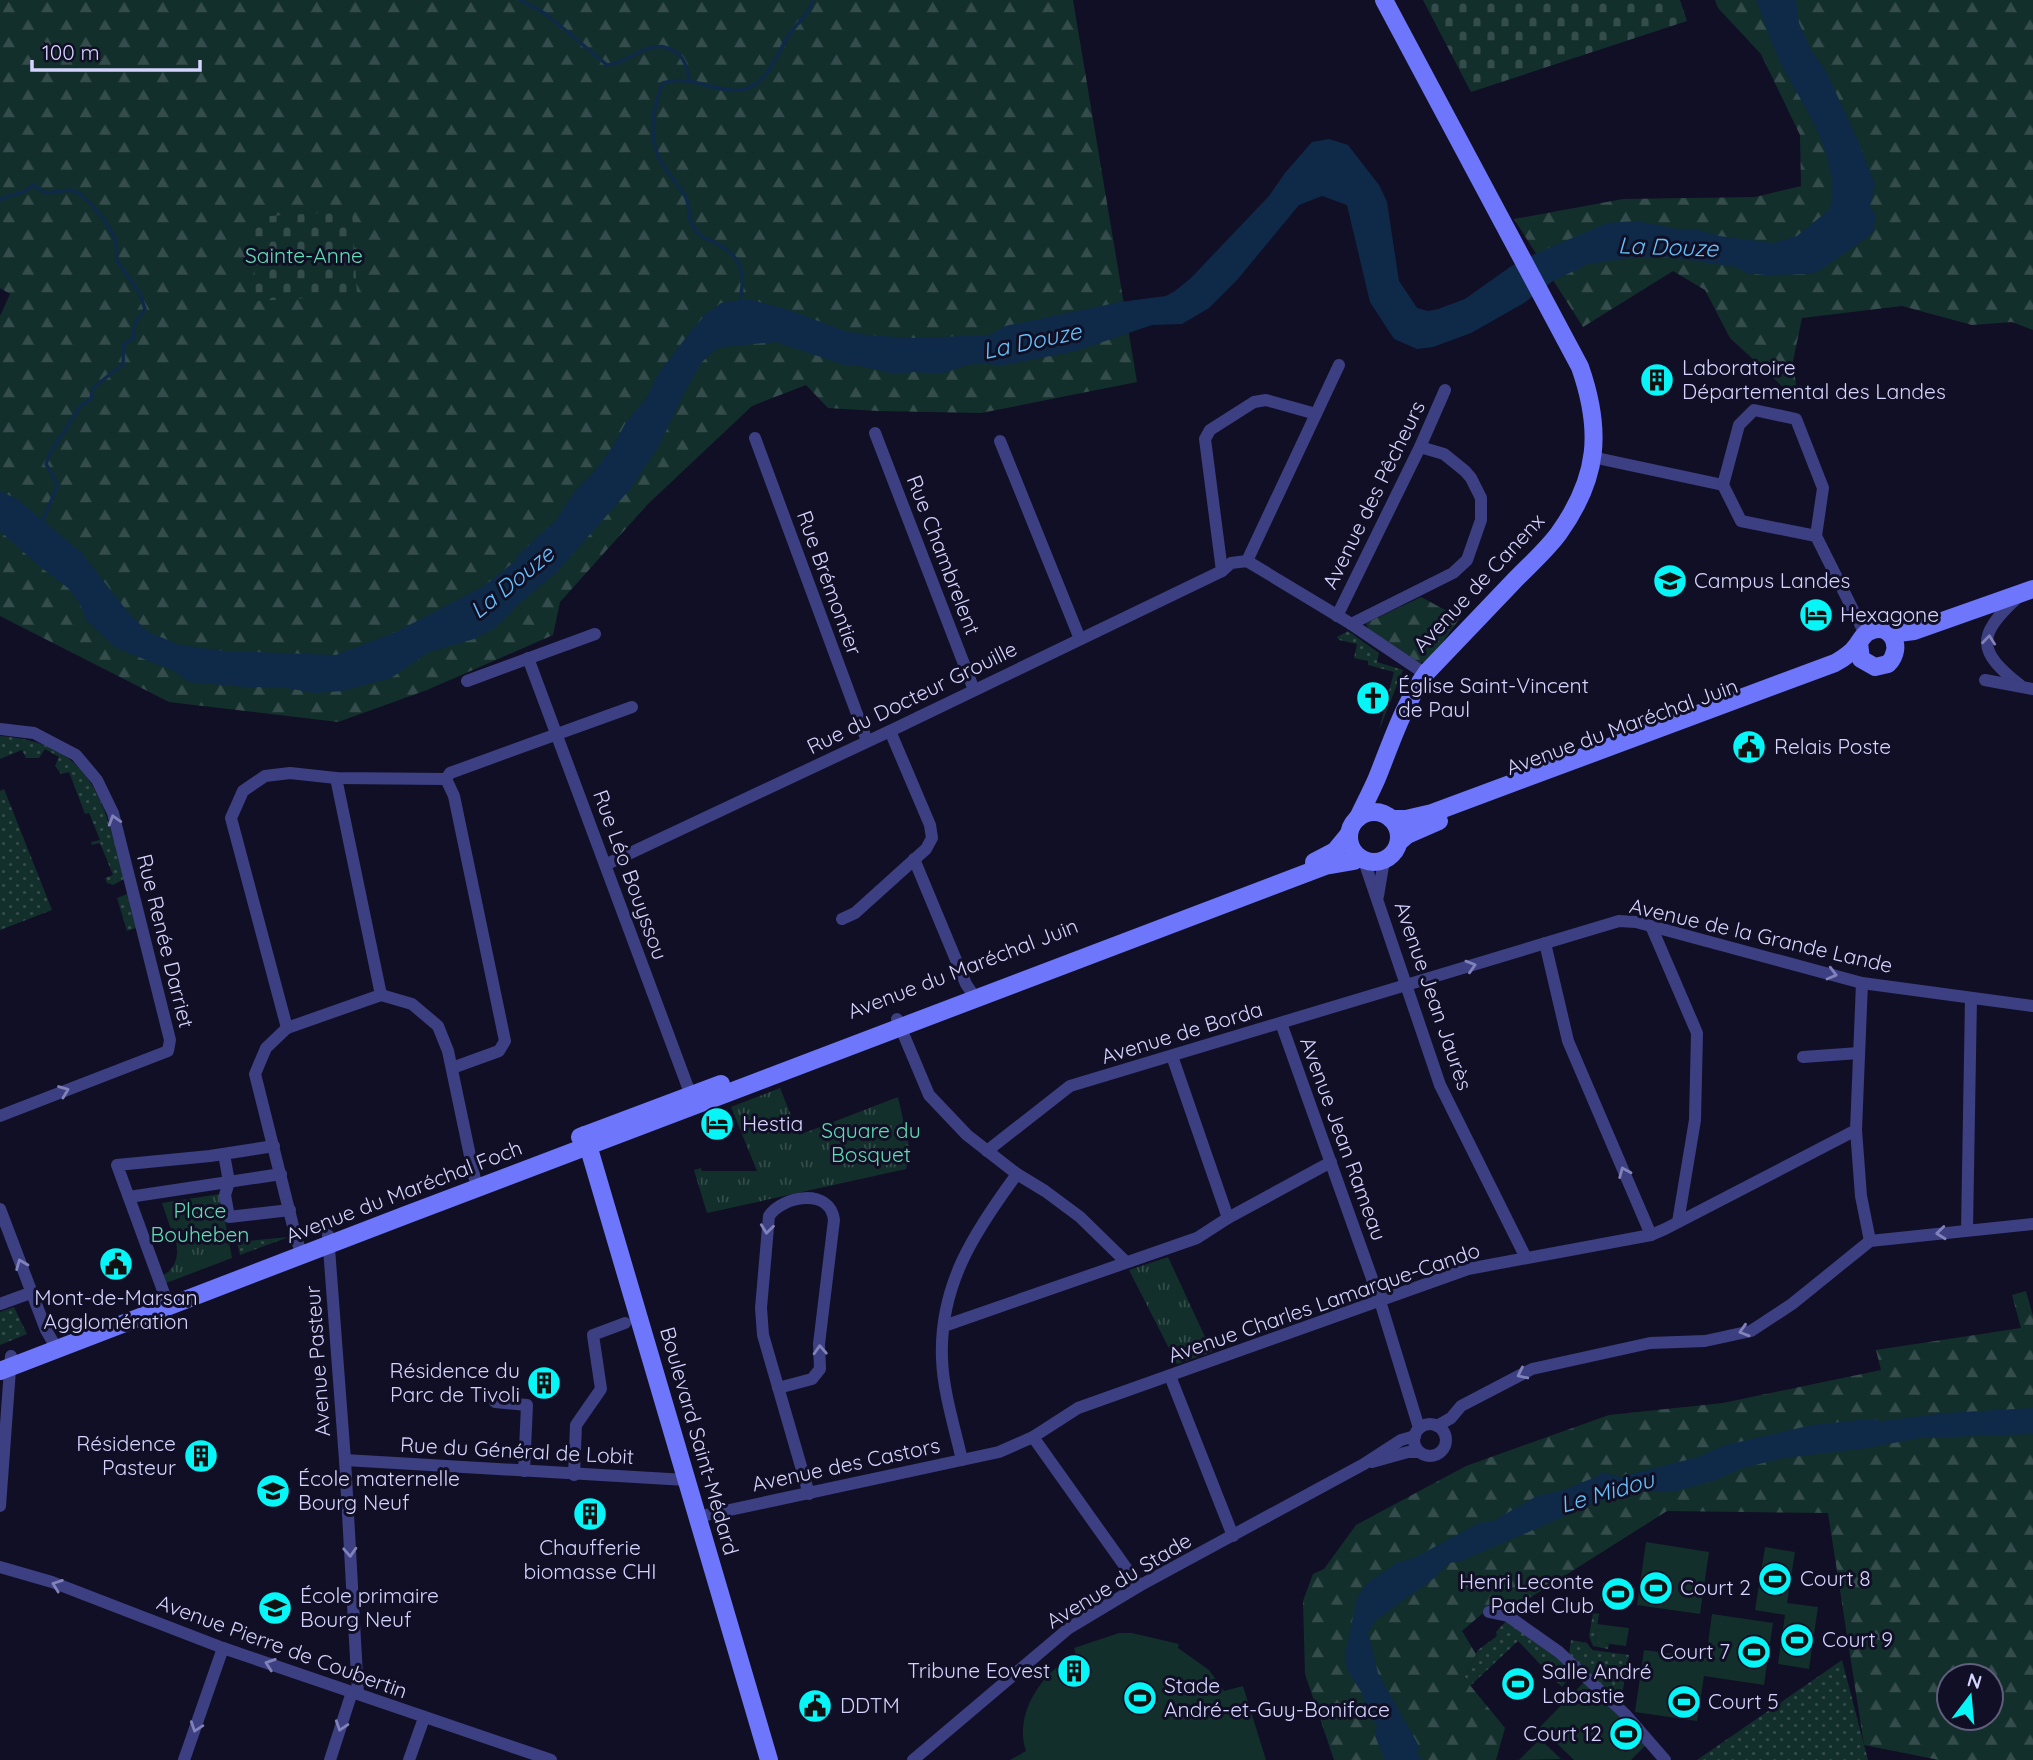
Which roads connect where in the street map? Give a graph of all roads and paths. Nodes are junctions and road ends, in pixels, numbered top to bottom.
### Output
1 (1384, 0) edge
2 (1339, 365) dead end
3 (1445, 390) dead end
4 (1316, 414) junction
5 (875, 433) dead end
6 (755, 438) dead end
7 (1000, 441) dead end
8 (1420, 447) junction
9 (1592, 457) junction
10 (1723, 485) junction
11 (1816, 536) junction
12 (1247, 561) junction
13 (1226, 567) junction
14 (2027, 591) edge
15 (1994, 604) junction
16 (1337, 616) junction
17 (1351, 624) junction
18 (595, 634) dead end
19 (1890, 634) junction
20 (1862, 638) junction
21 (1080, 639) junction
22 (1896, 653) junction
23 (528, 659) junction
24 (1865, 663) junction
25 (1427, 672) junction
26 (1985, 680) dead end
27 (467, 681) dead end
28 (2020, 685) junction
29 (2033, 689) edge
30 (974, 690) junction
31 (632, 707) dead end
32 (0, 729) edge
33 (890, 731) junction
34 (557, 734) junction
35 (867, 741) junction
36 (336, 778) junction
37 (446, 779) junction
38 (1377, 779) junction
39 (1389, 817) junction
40 (1353, 826) junction
41 (1399, 842) junction
42 (914, 859) junction
43 (1361, 859) junction
44 (1384, 860) junction
45 (607, 864) junction
46 (1378, 896) junction
47 (842, 919) dead end
48 (1651, 926) junction
49 (1545, 943) junction
50 (1862, 982) junction
51 (1405, 986) junction
52 (974, 994) junction
53 (381, 995) junction
54 (1971, 998) junction
55 (2033, 1006) edge
56 (899, 1023) junction
57 (1281, 1023) junction
58 (287, 1028) junction
59 (1859, 1053) junction
60 (1172, 1056) junction
61 (1803, 1057) dead end
62 (452, 1068) junction
63 (693, 1100) junction
64 (0, 1116) edge
65 (1856, 1130) junction
66 (587, 1140) junction
67 (274, 1146) junction
68 (987, 1151) junction
69 (223, 1154) junction
70 (1331, 1162) junction
71 (282, 1174) junction
72 (1017, 1174) junction
73 (229, 1182) junction
74 (476, 1183) junction
75 (130, 1200) junction
76 (0, 1209) edge
77 (290, 1210) junction
78 (1228, 1218) junction
79 (1678, 1222) junction
80 (2033, 1224) edge
81 (1967, 1230) junction
82 (1651, 1235) junction
83 (328, 1240) junction
84 (1870, 1241) junction
85 (301, 1251) junction
86 (1526, 1258) junction
87 (1126, 1262) junction
88 (33, 1292) junction
89 (1380, 1301) junction
90 (168, 1302) junction
91 (0, 1304) edge
92 (625, 1323) dead end
93 (944, 1326) junction
94 (55, 1345) junction
95 (6, 1364) edge
96 (1170, 1376) junction
97 (778, 1388) junction
98 (495, 1402) dead end
99 (1437, 1426) junction
100 (1417, 1432) junction
101 (1033, 1437) junction
102 (1419, 1452) junction
103 (345, 1460) junction
104 (962, 1460) junction
105 (1364, 1464) junction
106 (524, 1471) junction
107 (574, 1475) junction
108 (686, 1480) junction
109 (808, 1494) junction
110 (0, 1506) edge
111 (697, 1517) junction
112 (1233, 1536) junction
113 (0, 1567) edge
114 (1139, 1587) junction
115 (1489, 1612) dead end
116 (223, 1648) junction
117 (355, 1693) junction
118 (424, 1718) junction
119 (184, 1760) edge
120 (330, 1760) edge
121 (409, 1760) edge
122 (551, 1760) edge
123 (769, 1760) edge
124 (913, 1760) edge
125 (1665, 1760) edge

1 - 9 main road, Avenue de Canenx
2 - 4 street
3 - 8 street, Avenue des Pêcheurs
4 - 12 street
4 - 13 street
5 - 30 street, Rue Chambrelent
6 - 35 street, Rue Brémontier
7 - 21 street
8 - 16 street, Avenue des Pêcheurs
8 - 17 street
9 - 10 street
9 - 25 main road, Avenue de Canenx
10 - 11 street
10 - 11 street
11 - 20 street
12 - 13 street, Rue du Docteur Grouille
12 - 16 street
13 - 21 street, Rue du Docteur Grouille
14 - 15 main road
28 -> 14 street
15 - 19 main road
15 - 22 main road
16 - 17 street
17 - 25 street
18 - 23 street
19 - 20 main road
19 - 22 main road
20 - 24 main road
20 - 39 main road, Avenue du Maréchal Juin
21 - 30 street, Rue du Docteur Grouille
22 - 24 main road
23 - 27 street
23 - 34 street, Rue Léo Bouyssou
24 - 41 main road, Avenue du Maréchal Juin
25 - 38 main road, Avenue de Canenx
26 - 28 street
28 - 29 street
30 - 33 street, Rue du Docteur Grouille
31 - 34 street
64 -> 32 street, Rue Renée Darriet
33 - 35 street, Rue du Docteur Grouille
33 - 42 street
34 - 37 street
34 - 45 street, Rue Léo Bouyssou
35 - 45 street, Rue du Docteur Grouille
36 - 37 street
36 - 53 street
36 - 58 street
37 - 62 street
38 - 39 main road
38 - 40 main road, Avenue de Canenx
39 - 40 main road
39 - 41 main road
40 - 43 main road
40 - 52 main road, Avenue du Maréchal Juin
41 - 44 main road
42 - 47 street
42 - 52 street
43 - 44 main road
43 - 46 street, Avenue Jean Jaurès
43 - 52 main road, Avenue du Maréchal Juin
44 - 46 street, Avenue Jean Jaurès
45 - 63 street, Rue Léo Bouyssou
46 - 51 street, Avenue Jean Jaurès
48 - 49 street, Avenue de la Grande Lande
48 -> 50 street, Avenue de la Grande Lande
48 - 79 street
51 -> 49 street, Avenue de la Grande Lande
82 -> 49 street
50 - 54 street, Avenue de la Grande Lande
50 - 59 street
51 - 57 street, Avenue de Borda
51 - 86 street, Avenue Jean Jaurès
52 - 56 main road, Avenue du Maréchal Juin
53 - 58 street
53 - 62 street
54 - 55 street, Avenue de la Grande Lande
54 - 81 street
56 - 63 main road, Avenue du Maréchal Juin
56 - 68 street
57 - 60 street, Avenue de Borda
57 - 70 street, Avenue Jean Rameau
58 - 67 street
59 - 61 street
59 - 65 street
60 - 68 street, Avenue de Borda
60 - 78 street
62 - 74 street
63 - 66 main road, Avenue du Maréchal Juin
65 - 79 street, Avenue Charles Lamarque-Cando
65 - 84 street
66 - 74 main road, Avenue du Maréchal Foch
66 - 108 main road, Boulevard Saint-Médard
67 - 69 street
67 - 71 street
68 - 72 street
69 - 73 street
69 - 75 street
70 - 78 street
70 - 89 street, Avenue Jean Rameau
71 - 73 street
71 - 77 street
72 - 87 street
72 - 93 street
73 - 75 street
73 - 77 street
74 - 83 main road, Avenue du Maréchal Foch
75 - 90 street
88 -> 76 street
77 - 85 street
78 - 87 street
79 - 82 street, Avenue Charles Lamarque-Cando
80 - 81 street
81 -> 84 street
82 - 86 street, Avenue Charles Lamarque-Cando
83 - 85 main road, Avenue du Maréchal Foch
83 - 103 street, Avenue Pasteur
84 -> 99 street
85 - 90 main road, Avenue du Maréchal Foch
86 - 89 street, Avenue Charles Lamarque-Cando
87 - 93 street
88 - 91 street
88 - 94 street
89 - 96 street, Avenue Charles Lamarque-Cando
89 - 100 street, Avenue Jean Rameau
90 - 94 main road, Avenue du Maréchal Foch
92 - 107 street
93 - 104 street
94 - 95 main road, Avenue du Maréchal Foch
95 - 110 street
96 - 101 street, Avenue Charles Lamarque-Cando
96 - 112 street
97 -> 97 street
97 - 109 street
98 - 106 street
99 - 100 street
99 - 102 street
100 - 102 street
100 - 105 street, Avenue du Stade
101 - 104 street, Avenue Charles Lamarque-Cando
101 - 114 street
102 - 105 street, Avenue du Stade
103 - 106 street, Rue du Général de Lobit
103 -> 117 street, Avenue Pasteur
104 - 109 street, Avenue des Castors
105 - 112 street, Avenue du Stade
106 - 107 street, Rue du Général de Lobit
107 - 108 street, Rue du Général de Lobit
108 - 111 main road, Boulevard Saint-Médard
109 - 111 street, Avenue des Castors
111 - 123 main road, Boulevard Saint-Médard
112 - 114 street, Avenue du Stade
116 -> 113 street, Avenue Pierre de Coubertin
114 - 124 street, Avenue du Stade
115 - 125 street
117 -> 116 street, Avenue Pierre de Coubertin
116 -> 119 street
117 - 118 street, Avenue Pierre de Coubertin
117 -> 120 street
118 - 121 street
118 - 122 street, Avenue Pierre de Coubertin

